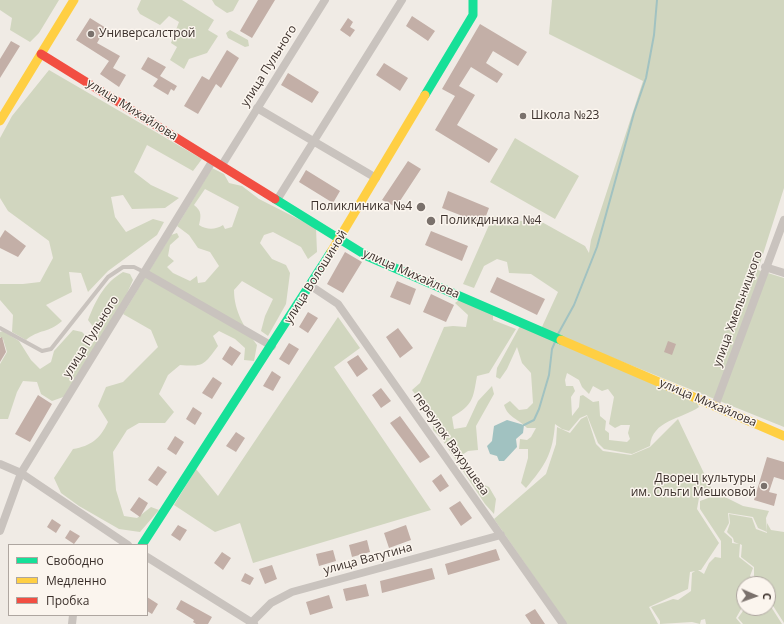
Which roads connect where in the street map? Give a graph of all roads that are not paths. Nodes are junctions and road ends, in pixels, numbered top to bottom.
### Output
1 (74, 0) edge
2 (325, 0) edge
3 (402, 0) edge
4 (473, 0) edge
5 (41, 54) junction
6 (257, 108) junction
7 (0, 121) edge
8 (314, 141) junction
9 (213, 160) junction
10 (222, 165) junction
11 (376, 178) junction
12 (277, 200) junction
13 (784, 220) edge
14 (340, 240) junction
15 (765, 267) junction
16 (145, 273) junction
17 (784, 273) edge
18 (311, 286) junction
19 (0, 328) edge
20 (272, 346) junction
21 (715, 406) junction
22 (784, 436) edge
23 (0, 464) edge
24 (21, 473) junction
25 (0, 531) edge
26 (501, 535) junction
27 (127, 544) edge
28 (143, 544) edge
29 (148, 558) edge
30 (252, 623) edge
31 (563, 624) edge

1 - 5 street
2 - 6 street, улица Пульного
3 - 8 street
4 - 11 street, улица Волошиной
5 - 7 street
5 - 9 street, улица Михайлова
6 - 8 street
6 - 10 street, улица Пульного
8 - 11 street
8 - 12 street
9 - 10 street, улица Михайлова
9 - 16 street, улица Пульного
10 - 12 street, улица Михайлова
11 - 14 street, улица Волошиной
12 - 14 street, улица Михайлова
13 - 15 street, улица Хмельницкого
14 - 18 street, улица Волошиной
14 - 21 street, улица Михайлова
15 - 17 street
15 - 21 street, улица Хмельницкого
16 - 19 lane
16 - 20 street
16 - 24 street, улица Пульного
18 - 20 street, улица Волошиной
18 - 26 street, переулок Вахрушева
20 - 28 street, улица Волошиной
21 - 22 street, улица Михайлова
23 - 24 street
24 - 25 street, улица Пульного
24 - 27 street
26 - 30 street, улица Ватутина
26 - 31 street, переулок Вахрушева
29 - 30 street

